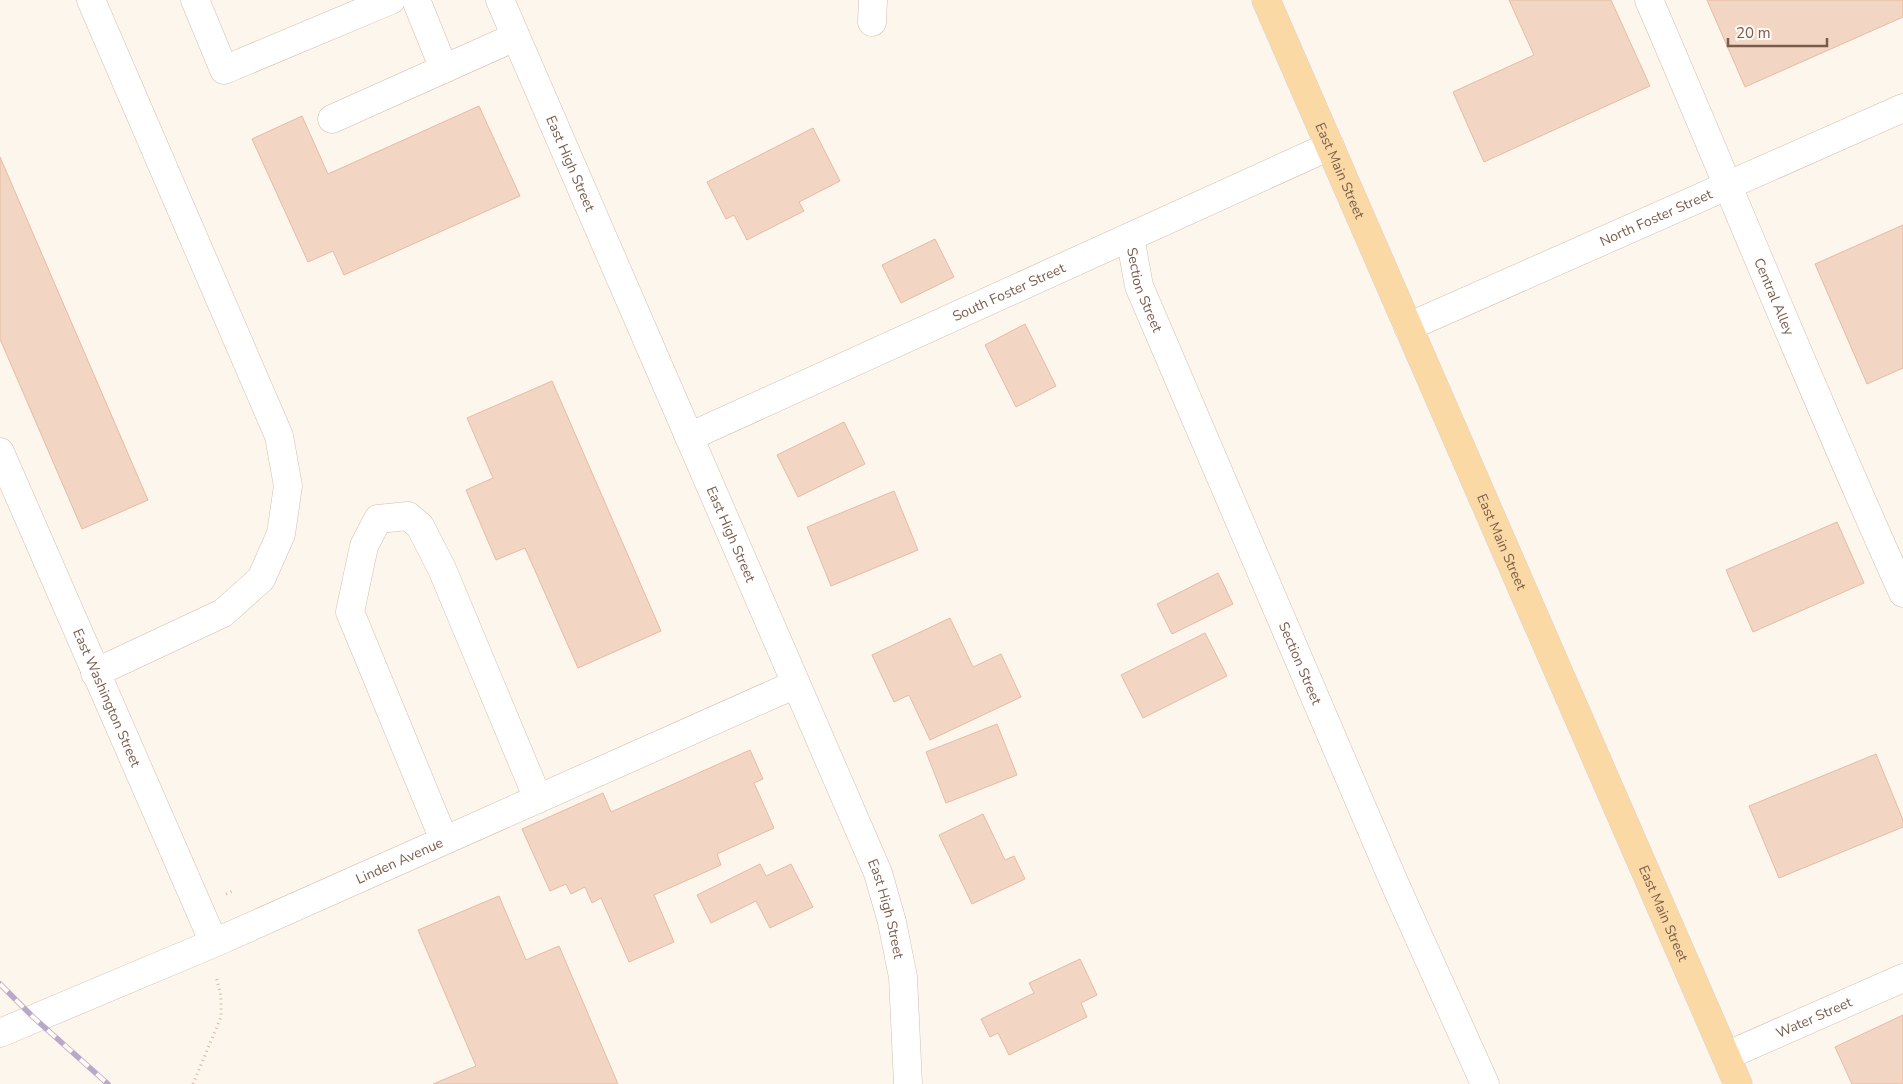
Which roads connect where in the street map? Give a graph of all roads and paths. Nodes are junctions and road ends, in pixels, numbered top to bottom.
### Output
1 (91, 0) edge
2 (195, 0) edge
3 (391, 0) edge
4 (416, 0) edge
5 (500, 0) edge
6 (1266, 0) edge
7 (1649, 0) edge
8 (515, 37) junction
9 (444, 69) junction
10 (1903, 108) edge
11 (332, 119) dead end
12 (1330, 146) junction
13 (1729, 186) junction
14 (1130, 237) junction
15 (1408, 327) junction
16 (689, 437) junction
17 (0, 452) edge
18 (1902, 588) edge
19 (95, 673) junction
20 (796, 684) junction
21 (538, 799) junction
22 (444, 840) junction
23 (214, 943) junction
24 (215, 972) dead end
25 (1903, 978) edge
26 (0, 1033) edge
27 (1726, 1056) junction
28 (193, 1084) edge
29 (908, 1084) edge
30 (1485, 1084) edge
31 (1738, 1084) edge

1 - 19 street
2 - 3 street
4 - 9 street
5 - 8 street, East High Street
6 - 12 main road, East Main Street
7 - 13 street, Central Alley
8 - 9 street
8 - 16 street, East High Street
9 - 11 street
10 - 13 street, North Foster Street
12 - 14 street, South Foster Street
12 - 15 main road, East Main Street
13 - 15 street, North Foster Street
13 - 18 street, Central Alley
14 - 16 street, South Foster Street
14 - 30 street, Section Street
15 - 27 main road, East Main Street
16 - 20 street, East High Street
17 - 19 street, East Washington Street
19 - 23 street, East Washington Street
20 - 21 street, Linden Avenue
20 - 29 street, East High Street
21 - 22 street, Linden Avenue
21 - 22 street
22 - 23 street, Linden Avenue
23 - 26 street, Linden Avenue
24 - 28 path
25 - 27 street, Water Street
27 - 31 main road, East Main Street

